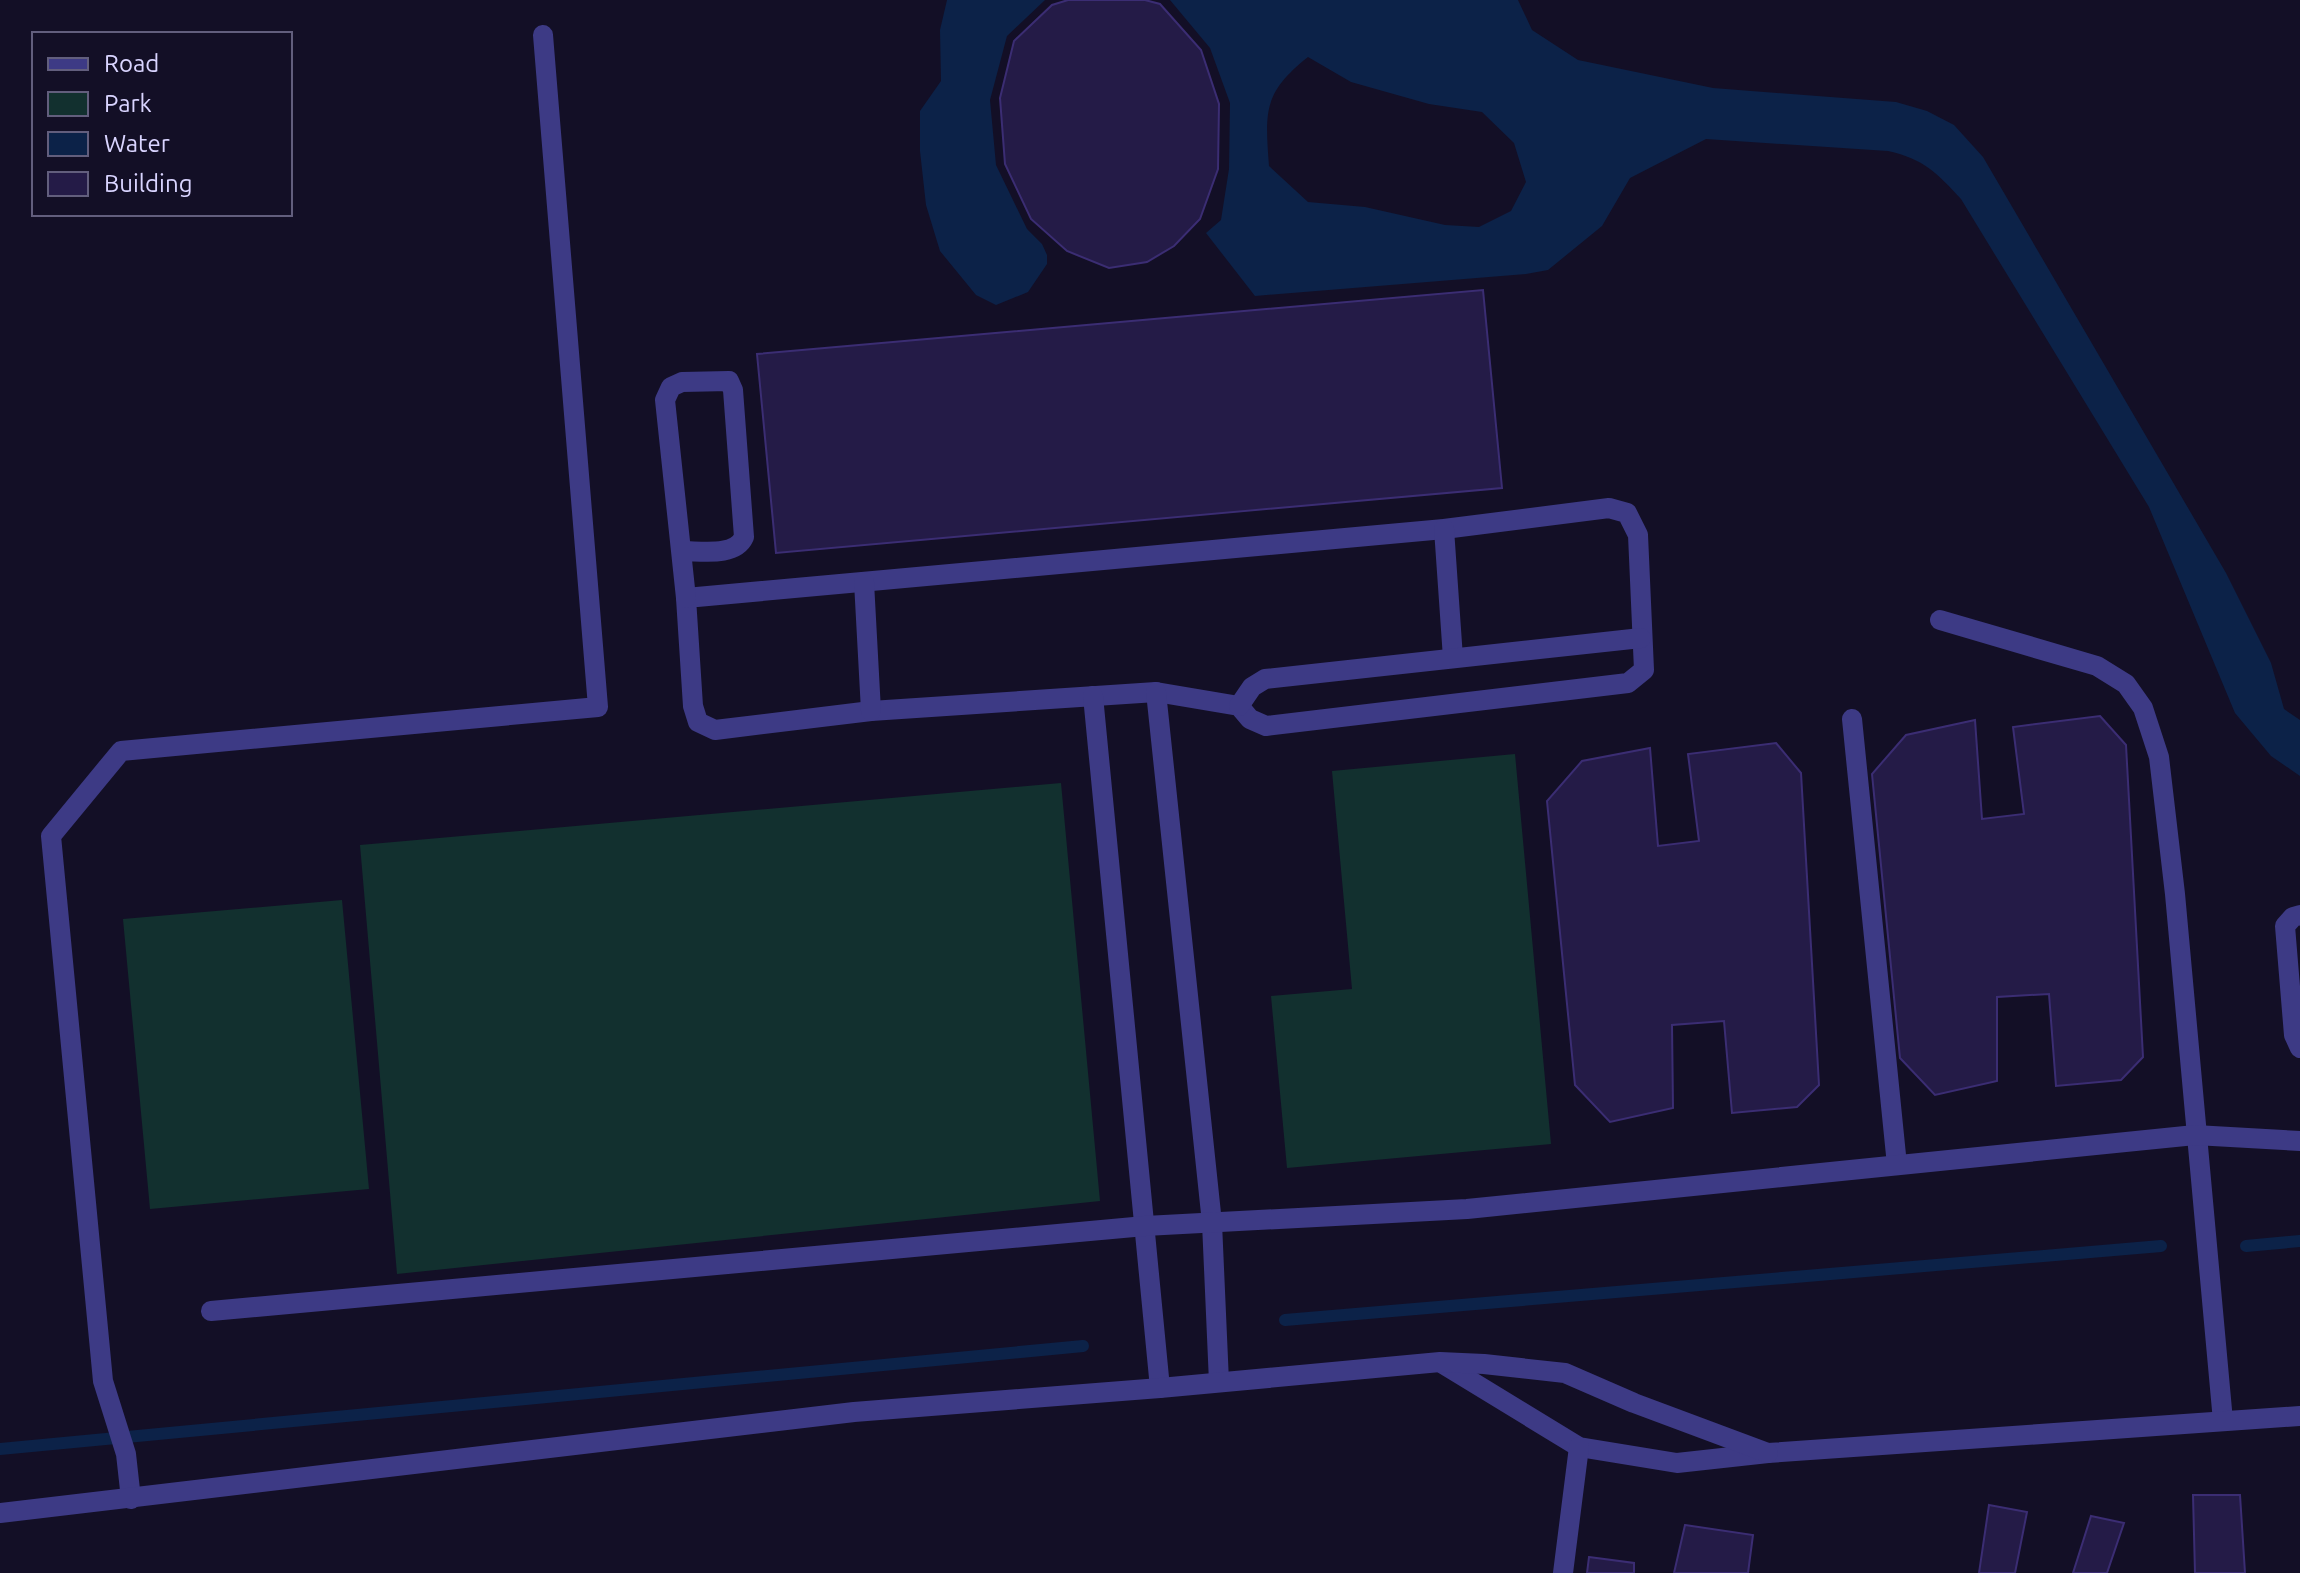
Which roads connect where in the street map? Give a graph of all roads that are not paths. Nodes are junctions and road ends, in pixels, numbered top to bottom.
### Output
1 (543, 35) dead end
2 (1444, 529) junction
3 (682, 551) junction
4 (864, 582) junction
5 (686, 598) junction
6 (1940, 620) dead end
7 (1641, 638) junction
8 (1453, 658) junction
9 (1156, 692) junction
10 (1093, 696) junction
11 (1239, 706) junction
12 (871, 711) junction
13 (1852, 719) dead end
14 (2300, 915) edge
15 (2300, 1048) edge
16 (2195, 1135) junction
17 (2300, 1141) edge
18 (1897, 1165) junction
19 (1212, 1223) junction
20 (1145, 1226) junction
21 (211, 1311) dead end
22 (1440, 1362) junction
23 (1219, 1382) junction
24 (1160, 1388) junction
25 (2300, 1416) edge
26 (2223, 1421) junction
27 (1579, 1447) junction
28 (1768, 1453) junction
29 (131, 1499) junction
30 (0, 1513) edge
31 (1563, 1573) edge

1 - 29 street
2 - 4 street
2 - 7 street
2 - 8 street
3 - 3 street
3 - 5 street
4 - 5 street
4 - 12 street
5 - 12 street
6 - 16 street
7 - 8 street
7 - 11 street
8 - 11 street
9 - 10 street
9 - 11 street
9 - 19 street
10 - 12 street
10 - 20 street
13 - 18 street
14 - 15 street
16 - 17 street
16 - 18 street
16 - 26 street
18 - 19 street
19 - 20 street
19 - 23 street
20 - 21 street
20 - 24 street
22 - 23 street
22 - 27 street
22 - 28 street
23 - 24 street
24 - 29 street
25 - 26 street
26 - 28 street
27 - 28 street
27 - 31 street
29 - 30 street

